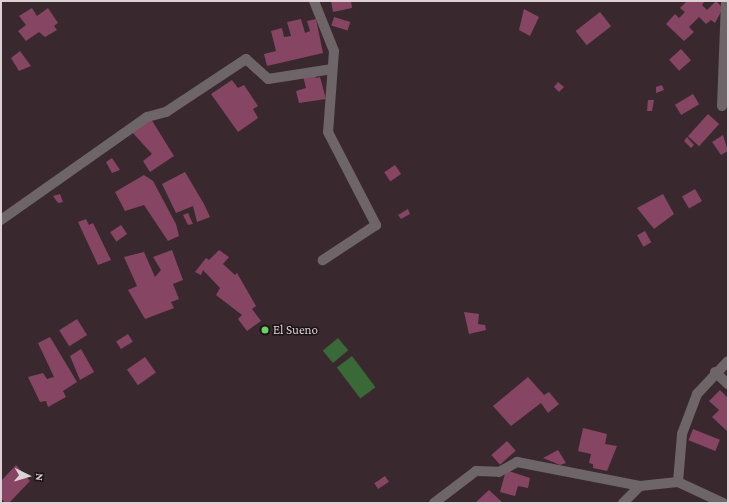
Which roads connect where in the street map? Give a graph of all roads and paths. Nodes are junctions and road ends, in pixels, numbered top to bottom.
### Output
1 (314, 1) edge
2 (726, 1) edge
3 (332, 69) junction
4 (722, 106) dead end
5 (1, 220) edge
6 (323, 260) dead end
7 (728, 361) edge
8 (715, 372) junction
9 (728, 384) edge
10 (678, 482) junction
11 (640, 486) junction
12 (434, 503) edge
13 (623, 503) edge
14 (723, 503) edge

1 - 3 street
2 - 4 street
3 - 5 street
3 - 6 street
7 - 8 street
8 - 9 street
8 - 10 street
10 - 11 street
10 - 14 street
11 - 12 street
11 - 13 street

